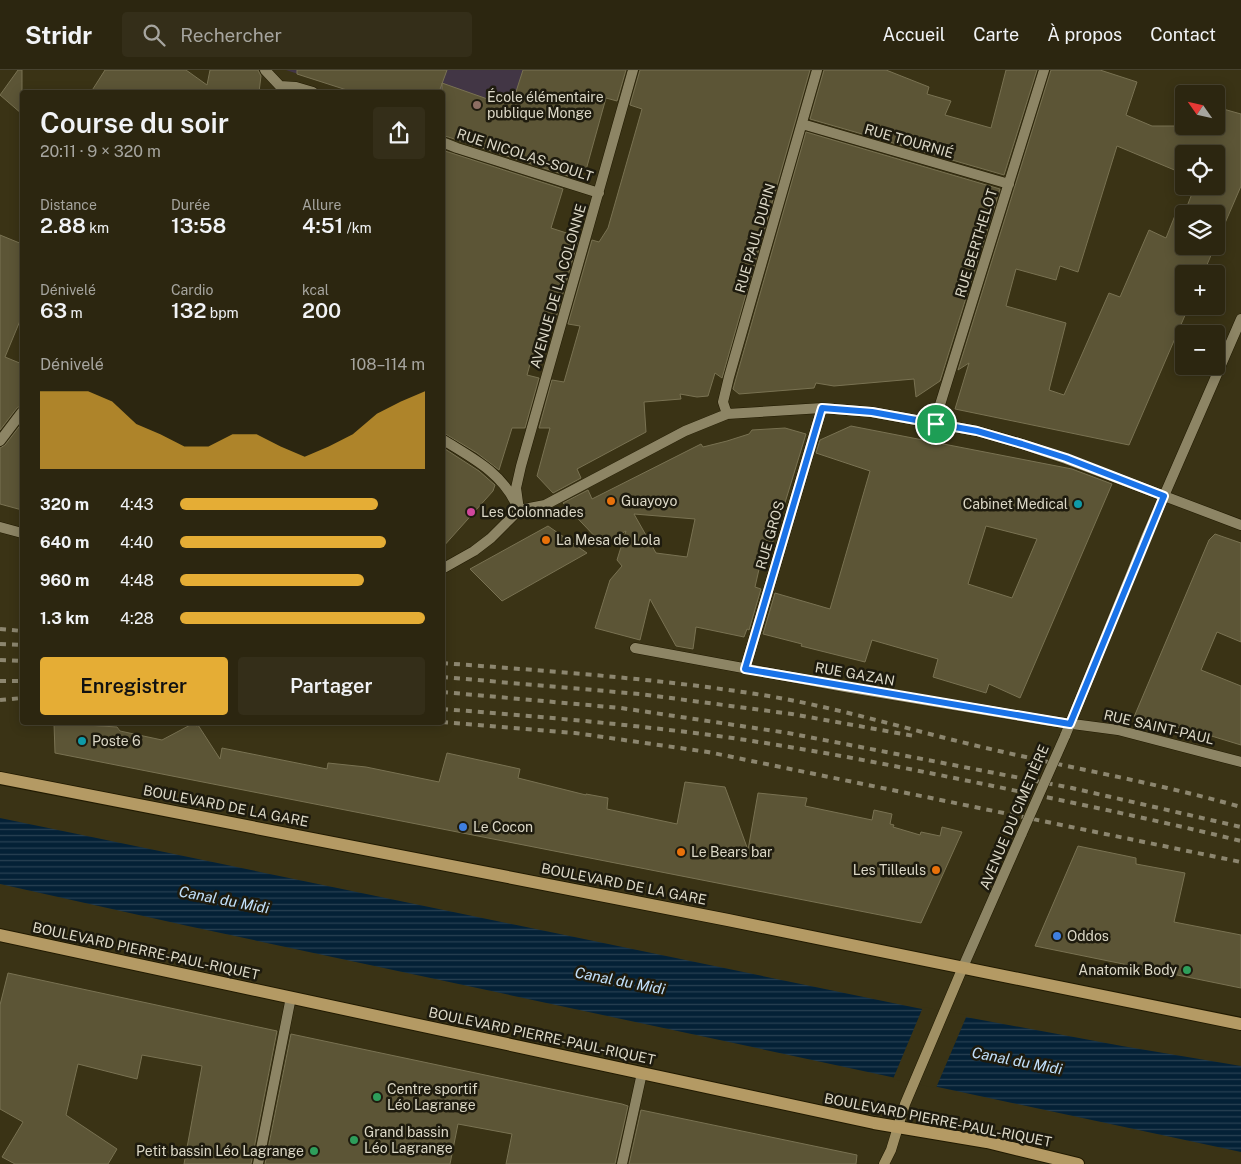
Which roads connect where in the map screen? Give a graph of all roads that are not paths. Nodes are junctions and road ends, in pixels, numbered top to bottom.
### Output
1 (265, 70) edge
2 (633, 70) edge
3 (818, 70) edge
4 (1044, 70) edge
5 (277, 89) edge
6 (306, 90) edge
7 (802, 124) junction
8 (445, 143) edge
9 (1008, 184) junction
10 (600, 193) junction
11 (1241, 318) edge
12 (822, 408) junction
13 (727, 414) junction
14 (20, 415) edge
15 (936, 424) junction
16 (0, 441) edge
17 (445, 441) edge
18 (1164, 496) junction
19 (519, 510) junction
20 (1241, 525) edge
21 (0, 527) edge
22 (20, 532) edge
23 (445, 567) edge
24 (635, 648) dead end
25 (745, 669) junction
26 (1070, 724) junction
27 (1241, 762) edge
28 (0, 778) edge
29 (0, 935) edge
30 (963, 967) junction
31 (291, 998) junction
32 (1241, 1024) edge
33 (642, 1073) junction
34 (899, 1127) junction
35 (258, 1164) edge
36 (622, 1164) edge
37 (884, 1164) edge
38 (1078, 1164) edge

1 - 5 street
2 - 10 street, AVENUE DE LA COLONNE
3 - 7 street, RUE PAUL DUPIN
4 - 9 street, RUE BERTHELOT
5 - 6 street
7 - 9 street, RUE TOURNIÉ
7 - 13 street, RUE PAUL DUPIN
8 - 10 street, RUE NICOLAS-SOULT
9 - 15 street, RUE BERTHELOT
10 - 19 street, AVENUE DE LA COLONNE
11 - 18 street, AVENUE DU CIMETIÈRE
12 - 13 street
12 - 15 street
12 - 25 street, RUE GROS
13 - 19 street
14 - 16 street
15 - 18 street
17 - 19 street
18 - 20 street
18 - 26 street, AVENUE DU CIMETIÈRE
19 - 23 street
21 - 22 street
24 - 25 street, RUE GAZAN
25 - 26 street, RUE GAZAN
26 - 27 street, RUE SAINT-PAUL
26 - 30 street, AVENUE DU CIMETIÈRE, bridge
28 - 30 main road, BOULEVARD DE LA GARE
29 - 31 main road, BOULEVARD PIERRE-PAUL-RIQUET
30 - 32 main road, BOULEVARD DE LA GARE
30 - 34 street
31 - 33 main road, BOULEVARD PIERRE-PAUL-RIQUET
31 - 35 street
33 - 34 main road, BOULEVARD PIERRE-PAUL-RIQUET
33 - 36 street
34 - 37 street
34 - 38 main road, BOULEVARD PIERRE-PAUL-RIQUET

